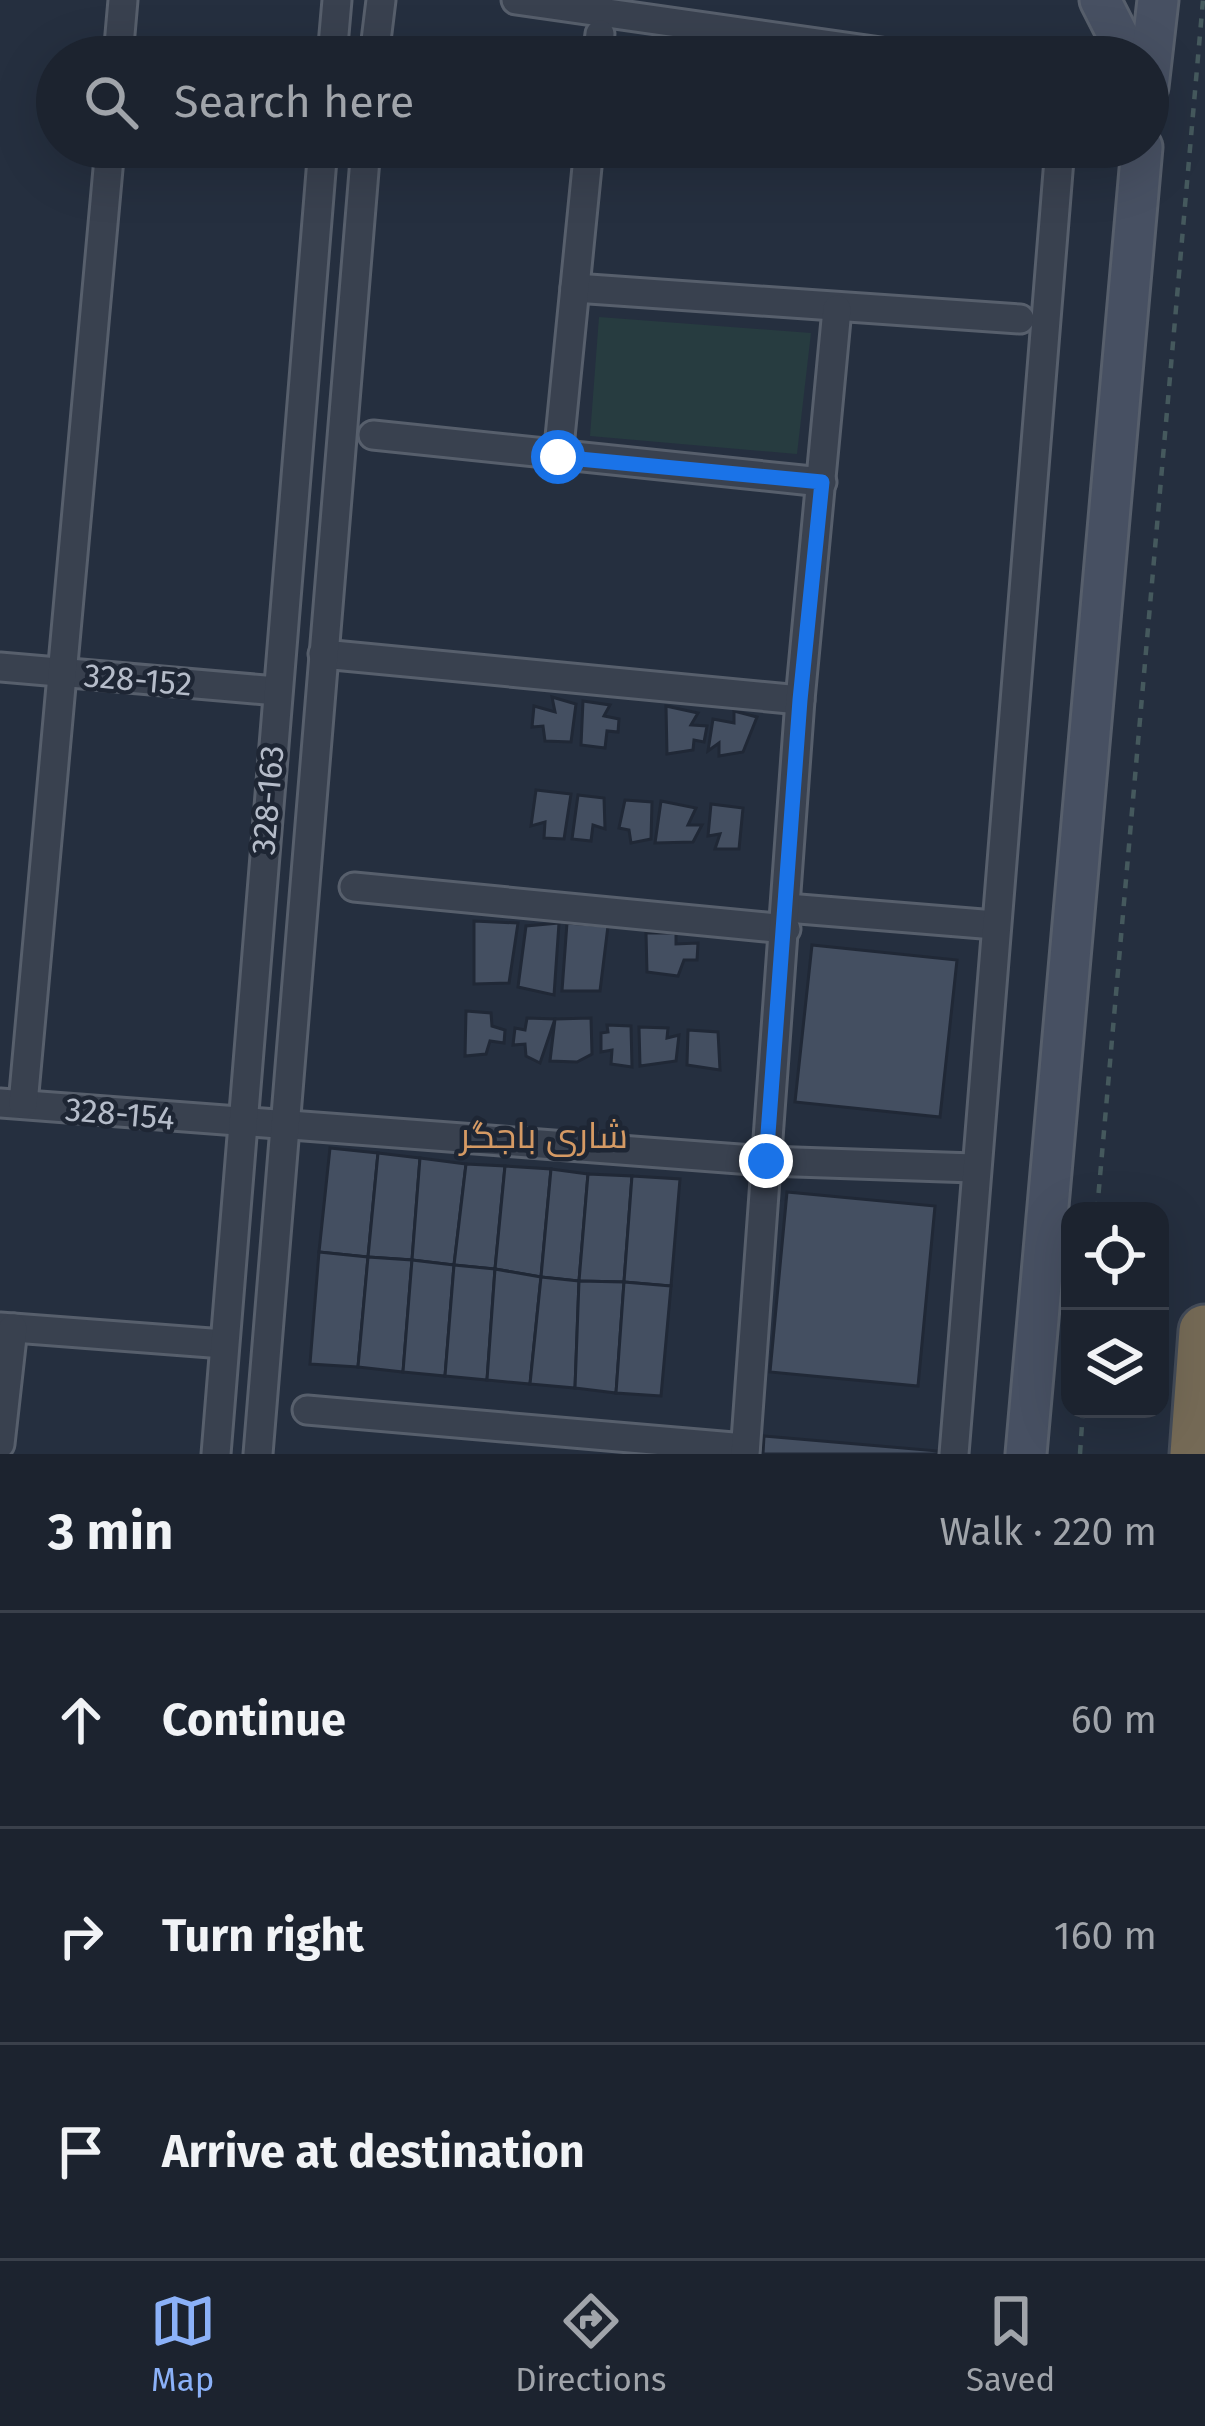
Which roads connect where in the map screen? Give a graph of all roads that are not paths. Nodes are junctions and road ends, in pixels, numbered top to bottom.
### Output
1 (123, 0) edge
2 (337, 0) edge
3 (381, 0) edge
4 (516, 0) edge
5 (1100, 0) edge
6 (1158, 0) edge
7 (120, 36) edge
8 (334, 36) edge
9 (376, 36) edge
10 (769, 36) edge
11 (1118, 36) edge
12 (1154, 36) edge
13 (108, 168) edge
14 (321, 168) edge
15 (364, 168) edge
16 (587, 168) edge
17 (1058, 168) edge
18 (1140, 168) edge
19 (575, 288) junction
20 (837, 309) junction
21 (1020, 319) dead end
22 (373, 435) dead end
23 (558, 457) junction
24 (822, 482) junction
25 (323, 655) junction
26 (0, 667) edge
27 (65, 673) junction
28 (277, 691) junction
29 (800, 700) junction
30 (354, 887) dead end
31 (787, 919) junction
32 (995, 925) junction
33 (11, 1104) edge
34 (240, 1124) junction
35 (286, 1126) junction
36 (766, 1161) junction
37 (974, 1168) junction
38 (6, 1328) edge
39 (1205, 1330) edge
40 (224, 1344) junction
41 (307, 1410) dead end
42 (0, 1444) edge
43 (745, 1451) edge
44 (216, 1454) edge
45 (258, 1454) edge
46 (955, 1454) edge
47 (1026, 1454) edge
48 (1196, 1454) edge

1 - 7 street
2 - 8 street
3 - 9 street
4 - 10 street
5 - 11 street
6 - 12 street
13 - 27 street
14 - 28 street, 328-163
15 - 25 street
16 - 19 street
17 - 32 street
18 - 47 street
19 - 20 street
19 - 23 street
20 - 21 street
20 - 24 street
22 - 23 street
23 - 24 street
24 - 29 street
25 - 29 street
25 - 35 street
26 - 27 street, 328-152
27 - 28 street, 328-152
27 - 33 street
28 - 34 street, 328-163
29 - 31 street
30 - 31 street
31 - 32 street
31 - 36 street
32 - 37 street
33 - 34 street, 328-154
34 - 35 street, 328-154
34 - 40 street, 328-163
35 - 36 street, 328-154
35 - 45 street
36 - 37 street, 328-154
36 - 43 street
37 - 46 street
38 - 40 street
38 - 42 street
39 - 48 highway
40 - 44 street, 328-163
41 - 43 street

